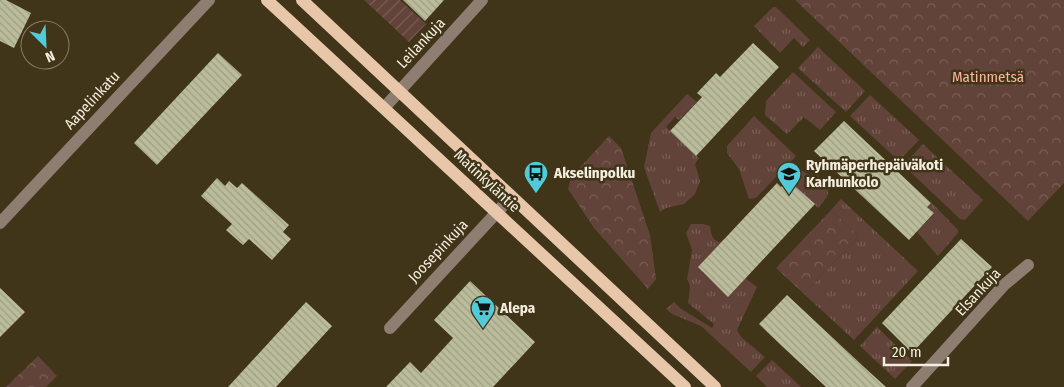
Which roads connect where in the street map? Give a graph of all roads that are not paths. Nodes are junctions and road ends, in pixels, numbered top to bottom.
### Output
1 (209, 0) edge
2 (267, 0) edge
3 (302, 0) edge
4 (482, 0) edge
5 (399, 90) junction
6 (384, 108) junction
7 (511, 197) junction
8 (496, 212) junction
9 (0, 223) edge
10 (1028, 265) dead end
11 (390, 328) dead end
12 (685, 387) edge
13 (715, 387) edge
14 (912, 387) edge

1 - 9 street, Aapelinkatu
2 - 6 main road, Matinkyläntie
3 - 5 main road, Matinkyläntie
4 - 5 street, Leilankuja
5 - 6 street, Leilankuja
5 - 7 main road, Matinkyläntie
6 - 8 main road, Matinkyläntie
7 - 8 street, Joosepinkuja
7 - 13 main road, Matinkyläntie
8 - 11 street, Joosepinkuja
8 - 12 main road, Matinkyläntie
10 - 14 street, Elsankuja

